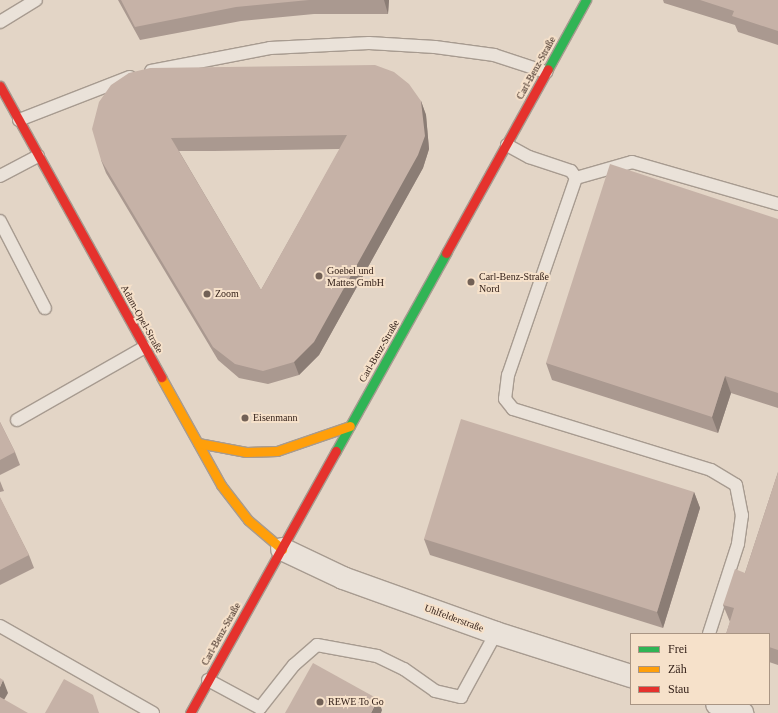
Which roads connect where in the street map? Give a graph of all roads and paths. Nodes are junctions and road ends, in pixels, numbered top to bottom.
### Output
1 (36, 0) edge
2 (586, 0) edge
3 (0, 22) edge
4 (546, 72) junction
5 (0, 86) edge
6 (19, 120) junction
7 (506, 145) junction
8 (38, 156) junction
9 (0, 176) edge
10 (576, 178) junction
11 (778, 204) edge
12 (0, 221) edge
13 (45, 308) dead end
14 (145, 347) junction
15 (17, 420) dead end
16 (350, 426) junction
17 (198, 443) junction
18 (282, 549) junction
19 (0, 626) edge
20 (496, 633) junction
21 (709, 633) edge
22 (630, 676) edge
23 (208, 680) junction
24 (720, 705) edge
25 (154, 713) edge
26 (190, 713) edge
27 (742, 713) edge

1 - 3 lane
2 - 4 main road, Carl-Benz-Straße
4 - 6 lane
4 - 7 main road, Carl-Benz-Straße
5 - 6 main road, Adam-Opel-Straße
6 - 8 main road, Adam-Opel-Straße
7 - 10 lane
7 - 16 main road, Carl-Benz-Straße
8 - 9 lane
8 - 14 main road, Adam-Opel-Straße
10 - 11 lane
10 - 21 lane
12 - 13 lane
14 - 15 lane
14 - 17 main road, Adam-Opel-Straße
16 - 17 main road
16 - 18 main road, Carl-Benz-Straße
17 - 18 main road, Adam-Opel-Straße
18 - 20 street, Uhlfelderstraße
18 - 23 main road, Carl-Benz-Straße
19 - 25 lane
20 - 22 street, Uhlfelderstraße
20 - 23 lane
23 - 26 main road, Carl-Benz-Straße
24 - 27 street

